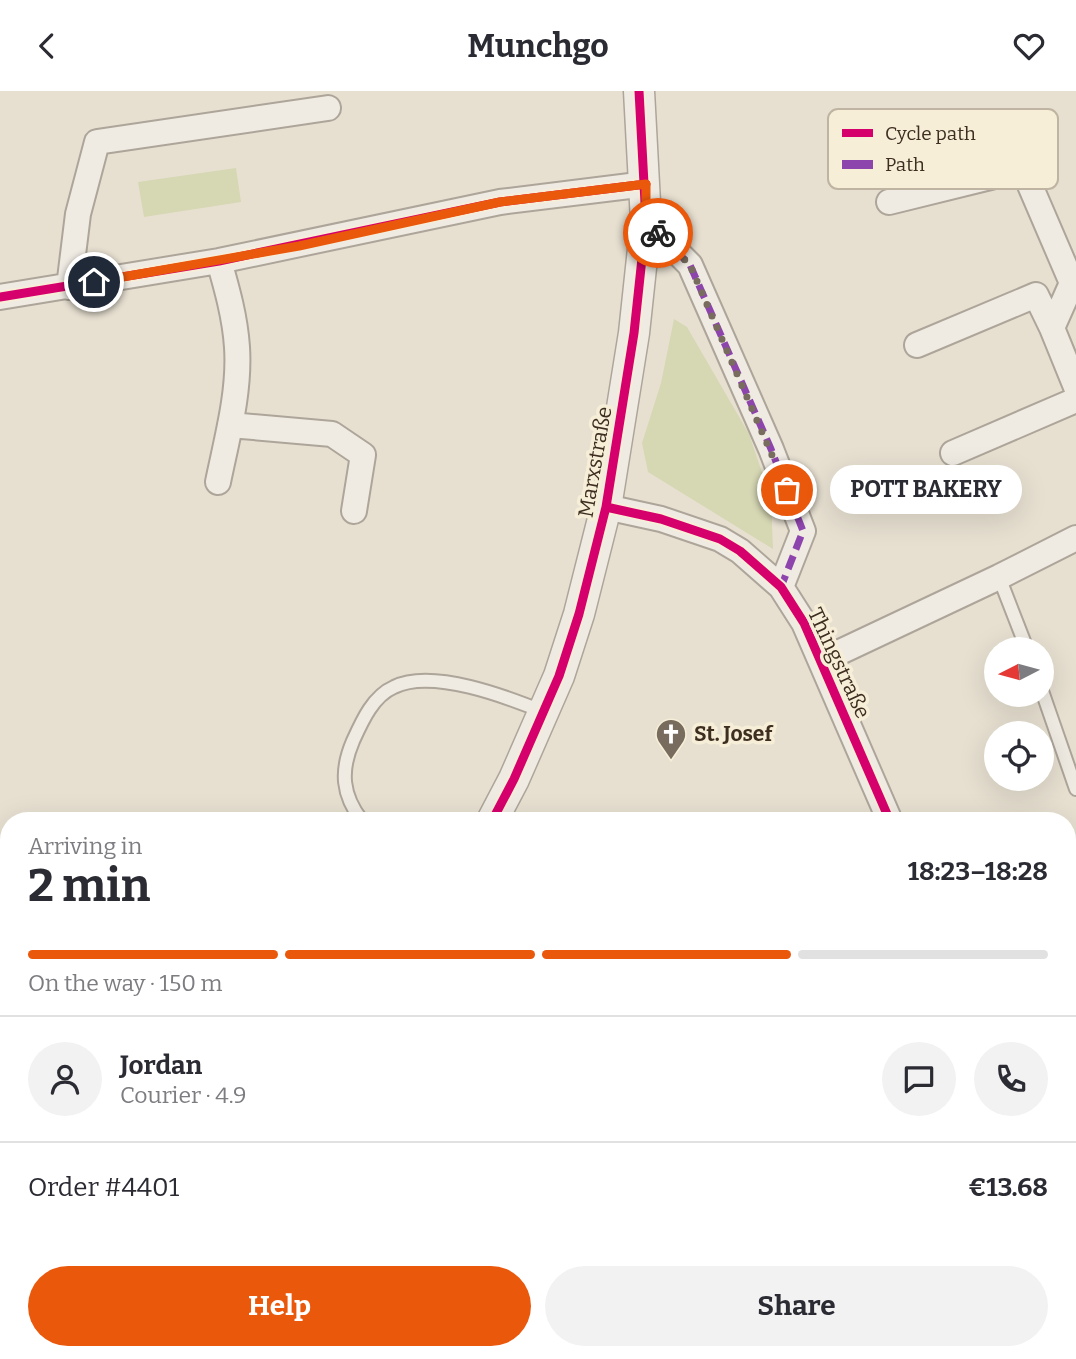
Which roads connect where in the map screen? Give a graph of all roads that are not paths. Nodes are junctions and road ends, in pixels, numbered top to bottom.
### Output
1 (639, 91) edge
2 (328, 108) dead end
3 (646, 184) junction
4 (942, 189) edge
5 (1032, 189) edge
6 (889, 202) dead end
7 (646, 221) junction
8 (219, 261) junction
9 (69, 287) junction
10 (0, 297) edge
11 (1052, 328) junction
12 (917, 345) dead end
13 (1076, 387) edge
14 (1076, 400) edge
15 (230, 425) junction
16 (953, 453) dead end
17 (219, 482) dead end
18 (606, 507) junction
19 (354, 511) dead end
20 (1076, 538) edge
21 (999, 577) junction
22 (781, 587) junction
23 (1022, 637) edge
24 (821, 661) junction
25 (1048, 707) edge
26 (544, 712) junction
27 (1076, 789) edge
28 (356, 812) edge
29 (497, 812) edge
30 (886, 812) edge

1 - 3 street, Marxstraße
2 - 9 street
3 - 7 street, Marxstraße
3 - 8 street
4 - 6 street
5 - 11 street
7 - 18 street, Marxstraße
7 - 22 street
8 - 9 street
8 - 15 street
9 - 10 street
11 - 12 street
11 - 13 street
14 - 16 street
15 - 17 street
15 - 19 street
18 - 22 street, Thingstraße
18 - 26 street, Marxstraße
20 - 21 street
21 - 23 lane
21 - 24 street
22 - 24 street, Thingstraße
24 - 30 street, Thingstraße
25 - 27 lane
26 - 28 lane
26 - 29 street, Marxstraße

